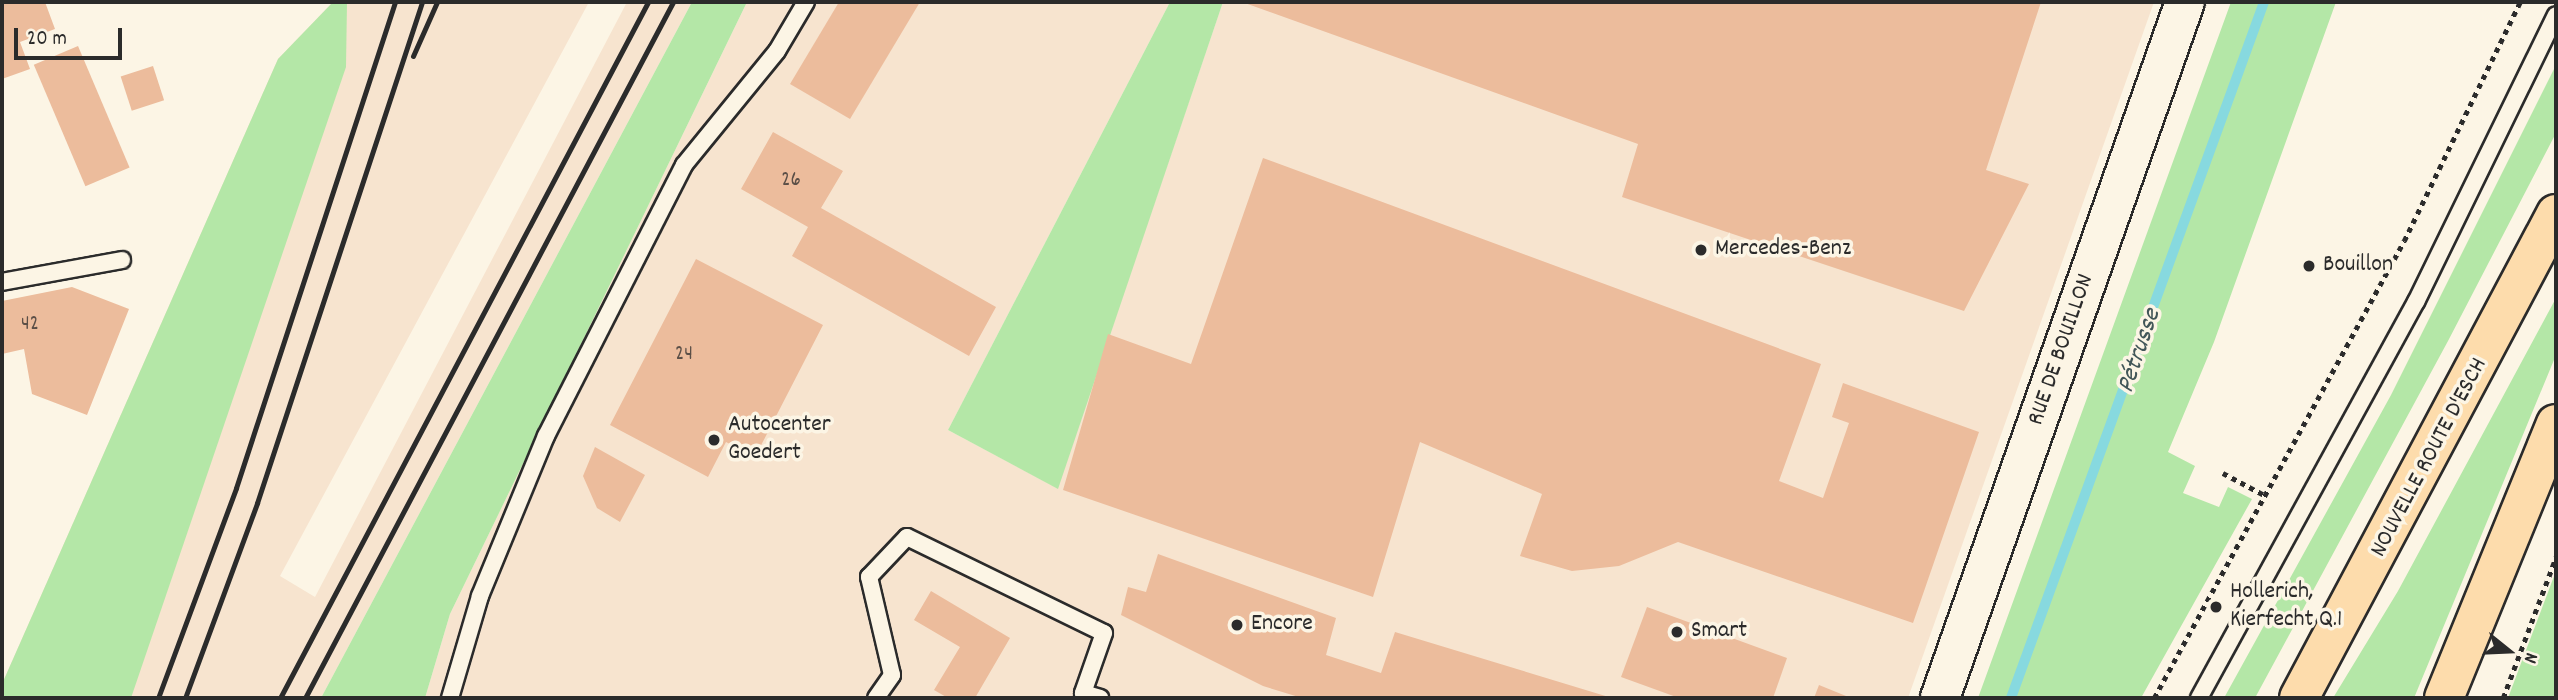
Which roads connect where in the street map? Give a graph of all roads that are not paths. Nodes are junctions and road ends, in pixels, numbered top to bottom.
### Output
1 (806, 2) edge
2 (2185, 2) edge
3 (2556, 15) edge
4 (2556, 214) edge
5 (122, 260) dead end
6 (2, 282) edge
7 (2556, 424) edge
8 (2507, 544) junction
9 (450, 698) edge
10 (876, 698) edge
11 (1100, 698) edge
12 (1940, 698) edge
13 (2199, 698) edge
14 (2299, 698) edge
15 (2444, 698) edge
16 (2465, 698) edge

1 - 9 lane
2 - 12 street, RUE DE BOUILLON
3 - 13 lane
4 - 14 highway, NOUVELLE ROUTE D'ESCH
5 - 6 lane
7 - 8 highway
8 - 15 highway
8 - 16 highway
10 - 11 lane

